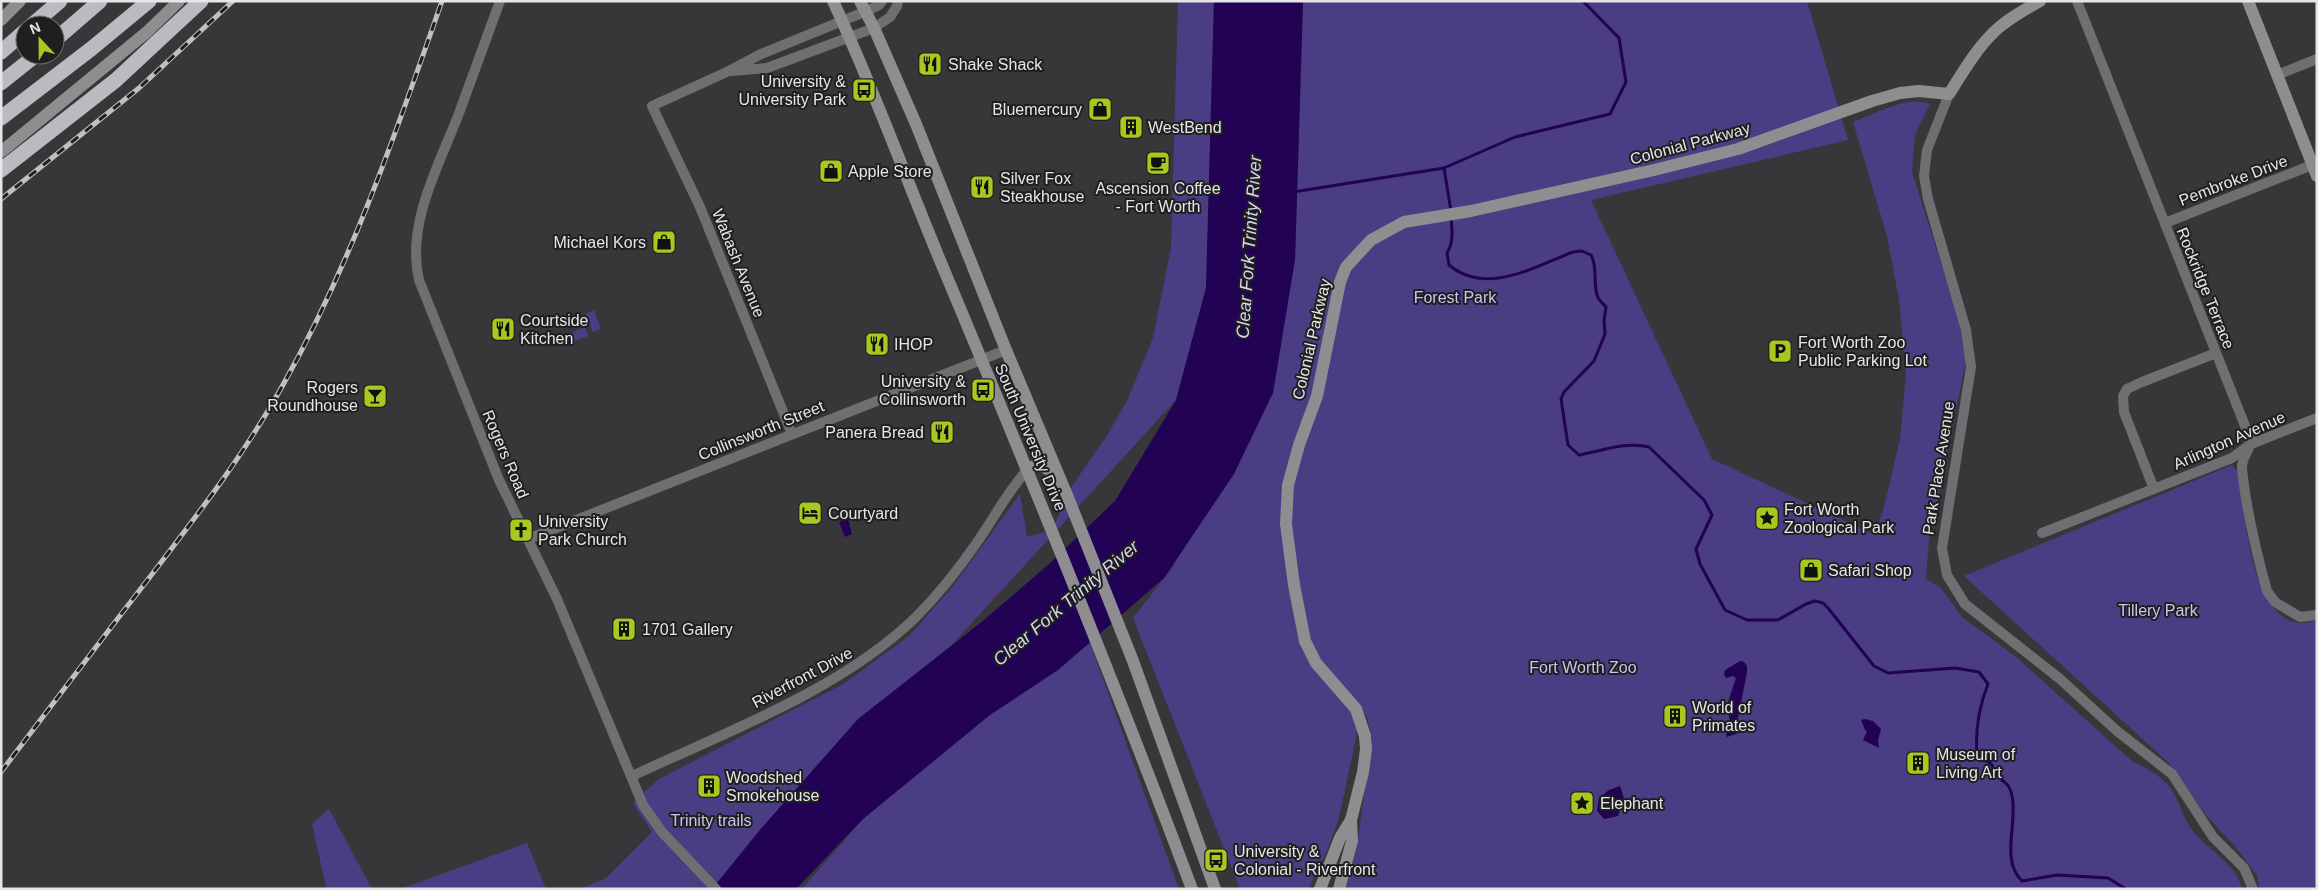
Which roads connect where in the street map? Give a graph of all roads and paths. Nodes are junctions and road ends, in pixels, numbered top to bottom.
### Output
1 (20, 1) edge
2 (60, 1) edge
3 (100, 1) edge
4 (149, 1) edge
5 (180, 1) edge
6 (201, 1) edge
7 (500, 1) edge
8 (833, 1) edge
9 (882, 1) edge
10 (898, 1) edge
11 (2040, 1) edge
12 (2077, 1) edge
13 (2248, 1) edge
14 (862, 6) edge
15 (44, 15) edge
16 (1, 20) edge
17 (841, 20) junction
18 (874, 28) junction
19 (65, 31) edge
20 (849, 37) junction
21 (15, 40) edge
22 (1, 52) edge
23 (2317, 59) edge
24 (24, 65) edge
25 (729, 72) junction
26 (2277, 75) junction
27 (1, 83) edge
28 (1949, 94) junction
29 (1, 118) edge
30 (1, 152) edge
31 (1, 170) edge
32 (2315, 171) edge
33 (2165, 223) junction
34 (1006, 350) junction
35 (2216, 353) junction
36 (981, 359) junction
37 (2317, 418) edge
38 (792, 434) junction
39 (2251, 444) junction
40 (1028, 469) junction
41 (2154, 489) junction
42 (1069, 501) junction
43 (2042, 533) dead end
44 (528, 539) junction
45 (2317, 615) edge
46 (632, 776) junction
47 (1350, 820) junction
48 (716, 889) edge
49 (1192, 889) edge
50 (1214, 889) edge
51 (1320, 889) edge
52 (1339, 889) edge
53 (2253, 889) edge

1 - 16 main road
2 - 15 highway
3 - 19 highway
4 - 29 highway
5 - 30 main road
6 - 31 highway
7 - 44 street, Rogers Road
8 - 17 main road, South University Drive
9 - 14 street
10 - 18 street
11 - 28 main road, Park Place Avenue
12 - 33 street, Rockridge Terrace
13 - 26 main road
14 - 17 street
14 - 18 main road, South University Drive
17 - 20 main road, South University Drive
17 - 25 street
18 - 20 street
18 - 34 main road, South University Drive
20 - 25 street
20 - 36 main road, South University Drive
21 - 22 highway
23 - 26 street
24 - 27 highway
25 - 38 street, Wabash Avenue
26 - 32 main road
28 - 47 main road, Colonial Parkway
28 - 53 street, Park Place Avenue
32 - 33 street, Pembroke Drive
33 - 35 street, Rockridge Terrace
34 - 36 street, Collinsworth Street
34 - 42 main road, South University Drive
35 - 39 street, Rockridge Terrace
35 - 41 street
36 - 38 street, Collinsworth Street
36 - 40 main road, South University Drive
37 - 39 street, Arlington Avenue
38 - 44 street, Collinsworth Street
39 - 41 street, Arlington Avenue
39 - 45 street
40 - 42 main road
40 - 46 street, Riverfront Drive
40 - 49 main road, South University Drive
41 - 43 street, Arlington Avenue
42 - 50 main road, South University Drive
44 - 46 street, Rogers Road
46 - 48 street, Rogers Road
47 - 51 main road, Colonial Parkway
47 - 52 main road, Colonial Parkway

